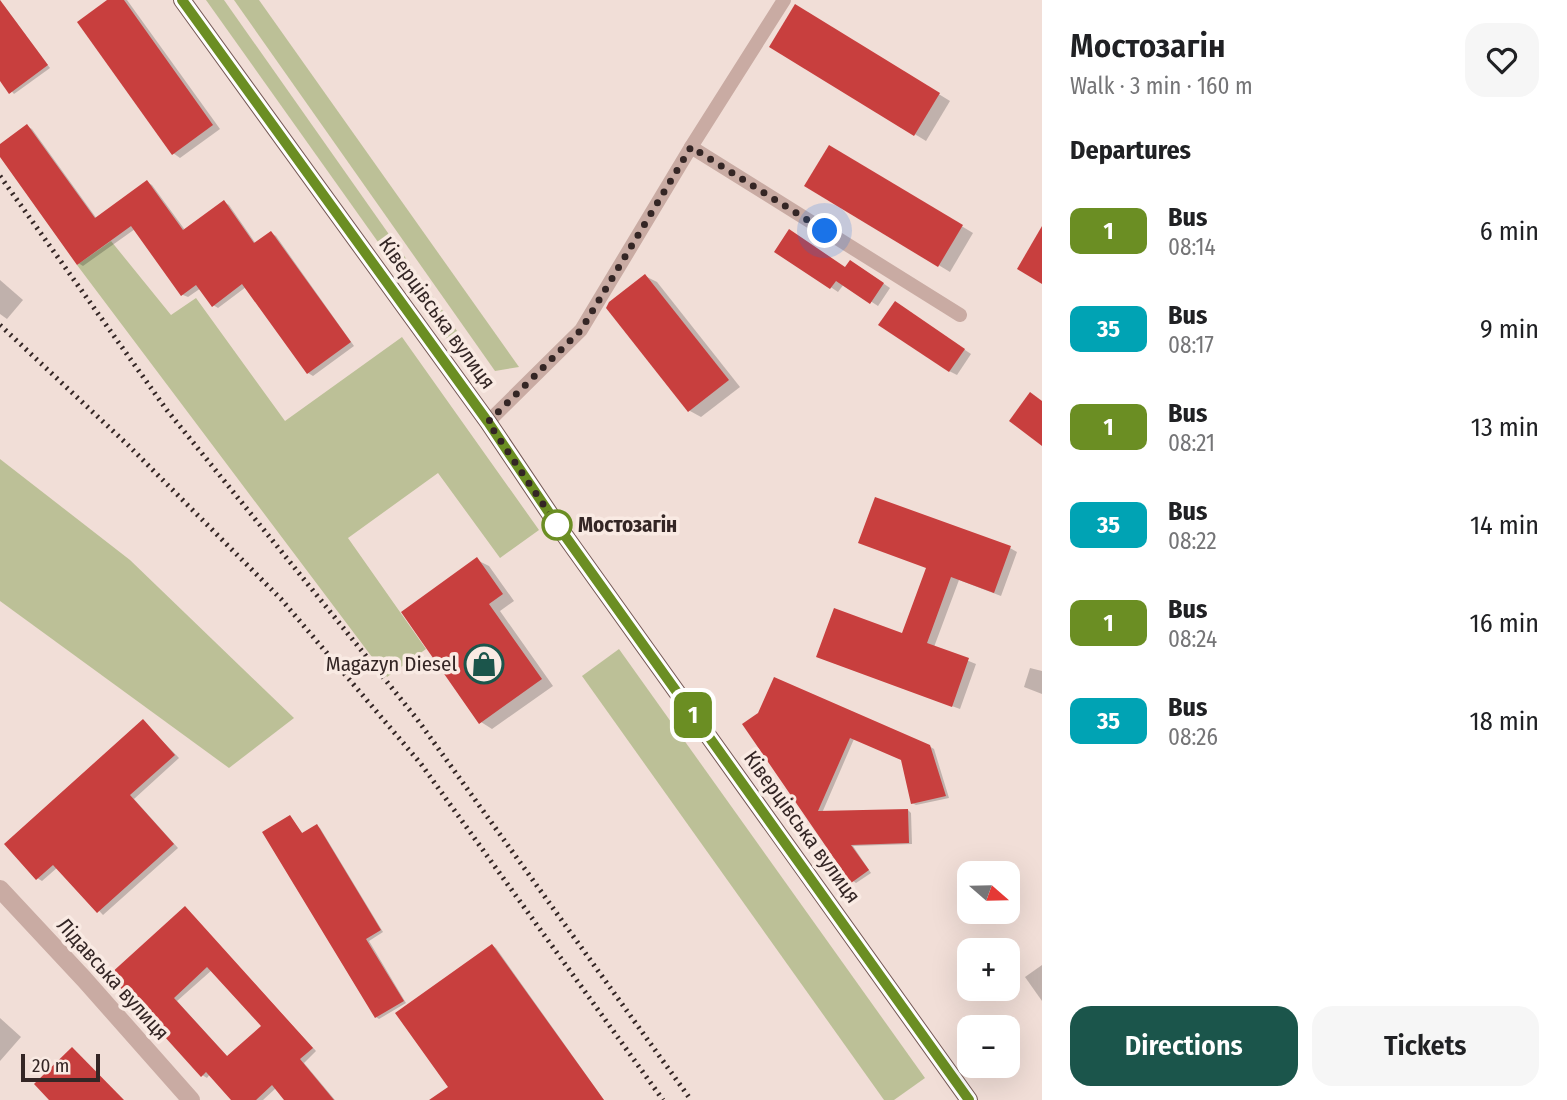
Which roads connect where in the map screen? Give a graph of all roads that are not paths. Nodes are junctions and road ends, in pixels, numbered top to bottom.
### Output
1 (182, 0) edge
2 (784, 0) edge
3 (691, 147) junction
4 (960, 315) dead end
5 (488, 422) junction
6 (0, 889) edge
7 (191, 1100) edge
8 (969, 1100) edge

1 - 5 main road, Ківерцівська вулиця
2 - 3 lane
3 - 4 lane
3 - 5 lane
5 - 8 main road, Ківерцівська вулиця
6 - 7 street, Лідавська вулиця

